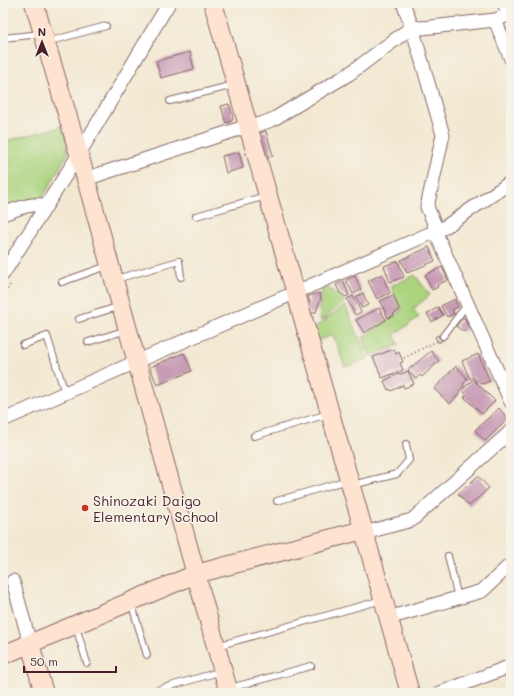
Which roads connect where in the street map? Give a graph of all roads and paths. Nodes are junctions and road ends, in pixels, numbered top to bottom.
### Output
1 (34, 3) edge
2 (169, 3) edge
3 (213, 3) edge
4 (402, 3) edge
5 (508, 11) edge
6 (494, 20) junction
7 (106, 26) dead end
8 (412, 27) junction
9 (3, 38) edge
10 (44, 38) junction
11 (511, 59) edge
12 (236, 84) junction
13 (170, 101) dead end
14 (248, 126) junction
15 (79, 154) junction
16 (85, 179) junction
17 (511, 182) edge
18 (268, 196) junction
19 (46, 206) junction
20 (3, 214) edge
21 (196, 216) dead end
22 (435, 231) junction
23 (112, 272) junction
24 (3, 274) edge
25 (181, 277) dead end
26 (62, 282) dead end
27 (296, 292) junction
28 (122, 306) junction
29 (468, 306) junction
30 (79, 319) dead end
31 (128, 329) junction
32 (440, 338) joint
33 (88, 342) dead end
34 (23, 345) dead end
35 (404, 358) dead end
36 (137, 361) junction
37 (65, 393) junction
38 (511, 402) edge
39 (331, 413) junction
40 (3, 420) edge
41 (511, 431) edge
42 (254, 436) dead end
43 (406, 444) dead end
44 (350, 483) junction
45 (277, 501) dead end
46 (364, 531) junction
47 (448, 556) dead end
48 (511, 564) edge
49 (196, 574) junction
50 (13, 581) dead end
51 (458, 598) junction
52 (383, 600) junction
53 (130, 601) junction
54 (388, 618) junction
55 (74, 624) junction
56 (30, 644) junction
57 (216, 646) junction
58 (3, 655) edge
59 (147, 655) dead end
60 (88, 662) dead end
61 (311, 666) dead end
62 (511, 666) edge
63 (223, 671) junction
64 (229, 691) edge
65 (150, 692) dead end
66 (44, 693) edge
67 (410, 693) edge
68 (440, 693) edge

1 - 10 street
2 - 15 street
3 - 12 street
4 - 8 street
5 - 6 street
6 - 8 street
6 - 11 street
7 - 10 lane
8 - 14 street
8 - 22 street
9 - 10 lane
10 - 15 street
12 - 13 lane
12 - 14 street
14 - 16 street
14 - 18 street
15 - 16 street
15 - 19 street
16 - 23 street
17 - 22 street
18 - 21 lane
18 - 27 street
19 - 20 street
19 - 24 street
22 - 27 street
22 - 29 street
23 - 25 lane
23 - 26 lane
23 - 28 street
27 - 36 street
27 - 39 street
28 - 30 lane
28 - 31 street
29 - 32 lane
29 - 38 street
31 - 33 lane
31 - 36 street
32 - 35 path
34 - 37 lane
36 - 37 street
36 - 49 street
37 - 40 street
39 - 42 lane
39 - 44 street
41 - 46 street
43 - 44 lane
44 - 45 lane
44 - 46 street
46 - 49 street
46 - 52 street
47 - 51 lane
48 - 51 street
49 - 53 street
49 - 57 street
50 - 56 street
51 - 54 street
52 - 54 street
52 - 57 lane
53 - 55 street
53 - 59 lane
54 - 67 street
55 - 56 street
55 - 60 lane
56 - 58 street
56 - 66 street
57 - 63 street
61 - 64 lane
62 - 68 street
63 - 64 street
63 - 65 lane

